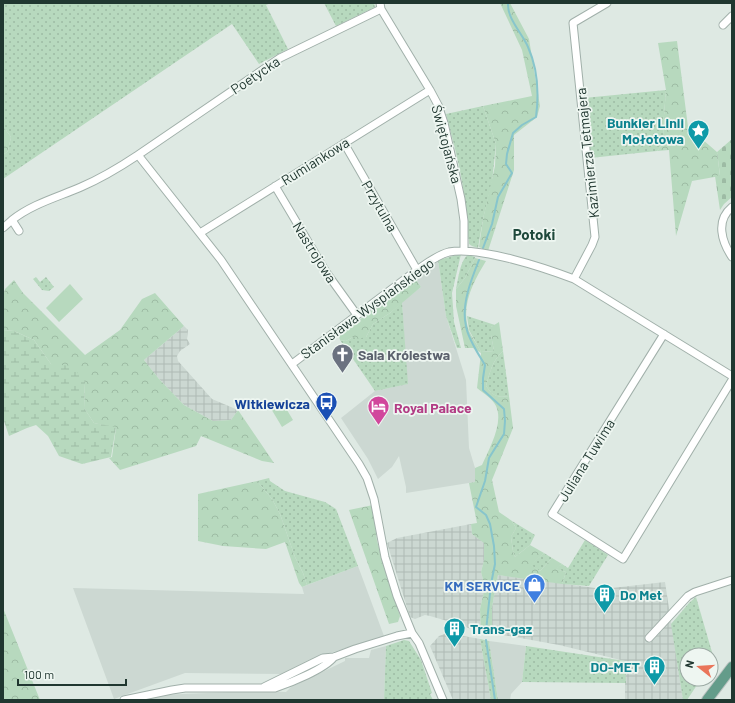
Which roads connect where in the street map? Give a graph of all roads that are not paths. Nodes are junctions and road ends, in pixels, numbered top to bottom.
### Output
1 (607, 3) edge
2 (381, 6) edge
3 (732, 16) edge
4 (723, 24) dead end
5 (430, 90) junction
6 (344, 143) junction
7 (138, 155) junction
8 (275, 186) junction
9 (732, 207) edge
10 (12, 220) junction
11 (3, 228) edge
12 (19, 232) dead end
13 (200, 233) junction
14 (464, 251) junction
15 (732, 257) edge
16 (417, 270) junction
17 (574, 279) junction
18 (357, 315) junction
19 (664, 334) junction
20 (292, 364) junction
21 (732, 376) edge
22 (732, 380) edge
23 (732, 580) edge
24 (412, 633) junction
25 (649, 638) dead end
26 (732, 667) edge
27 (124, 700) edge
28 (443, 700) edge
29 (706, 700) edge

1 - 17 street, Kazimierza Tetmajera
2 - 5 street, Świętojańska
2 - 7 street, Poetycka
3 - 4 street
5 - 6 street, Rumiankowa
5 - 14 street, Świętojańska
6 - 8 street, Rumiankowa
6 - 16 street, Przytulna
7 - 10 street
7 - 13 street, Stanisława Wyspiańskiego
8 - 13 street, Rumiankowa
8 - 18 street, Nastrojowa
9 - 15 street
10 - 11 street
10 - 12 street
13 - 20 street, Stanisława Wyspiańskiego
14 - 16 street, Stanisława Wyspiańskiego
14 - 17 street, Stanisława Wyspiańskiego
16 - 18 street, Stanisława Wyspiańskiego
17 - 19 street, Stanisława Wyspiańskiego
18 - 20 street, Stanisława Wyspiańskiego
19 - 21 street, Stanisława Wyspiańskiego
19 - 22 street, Juliana Tuwima
20 - 24 street
23 - 25 street
24 - 27 street
24 - 28 street
26 - 29 main road

